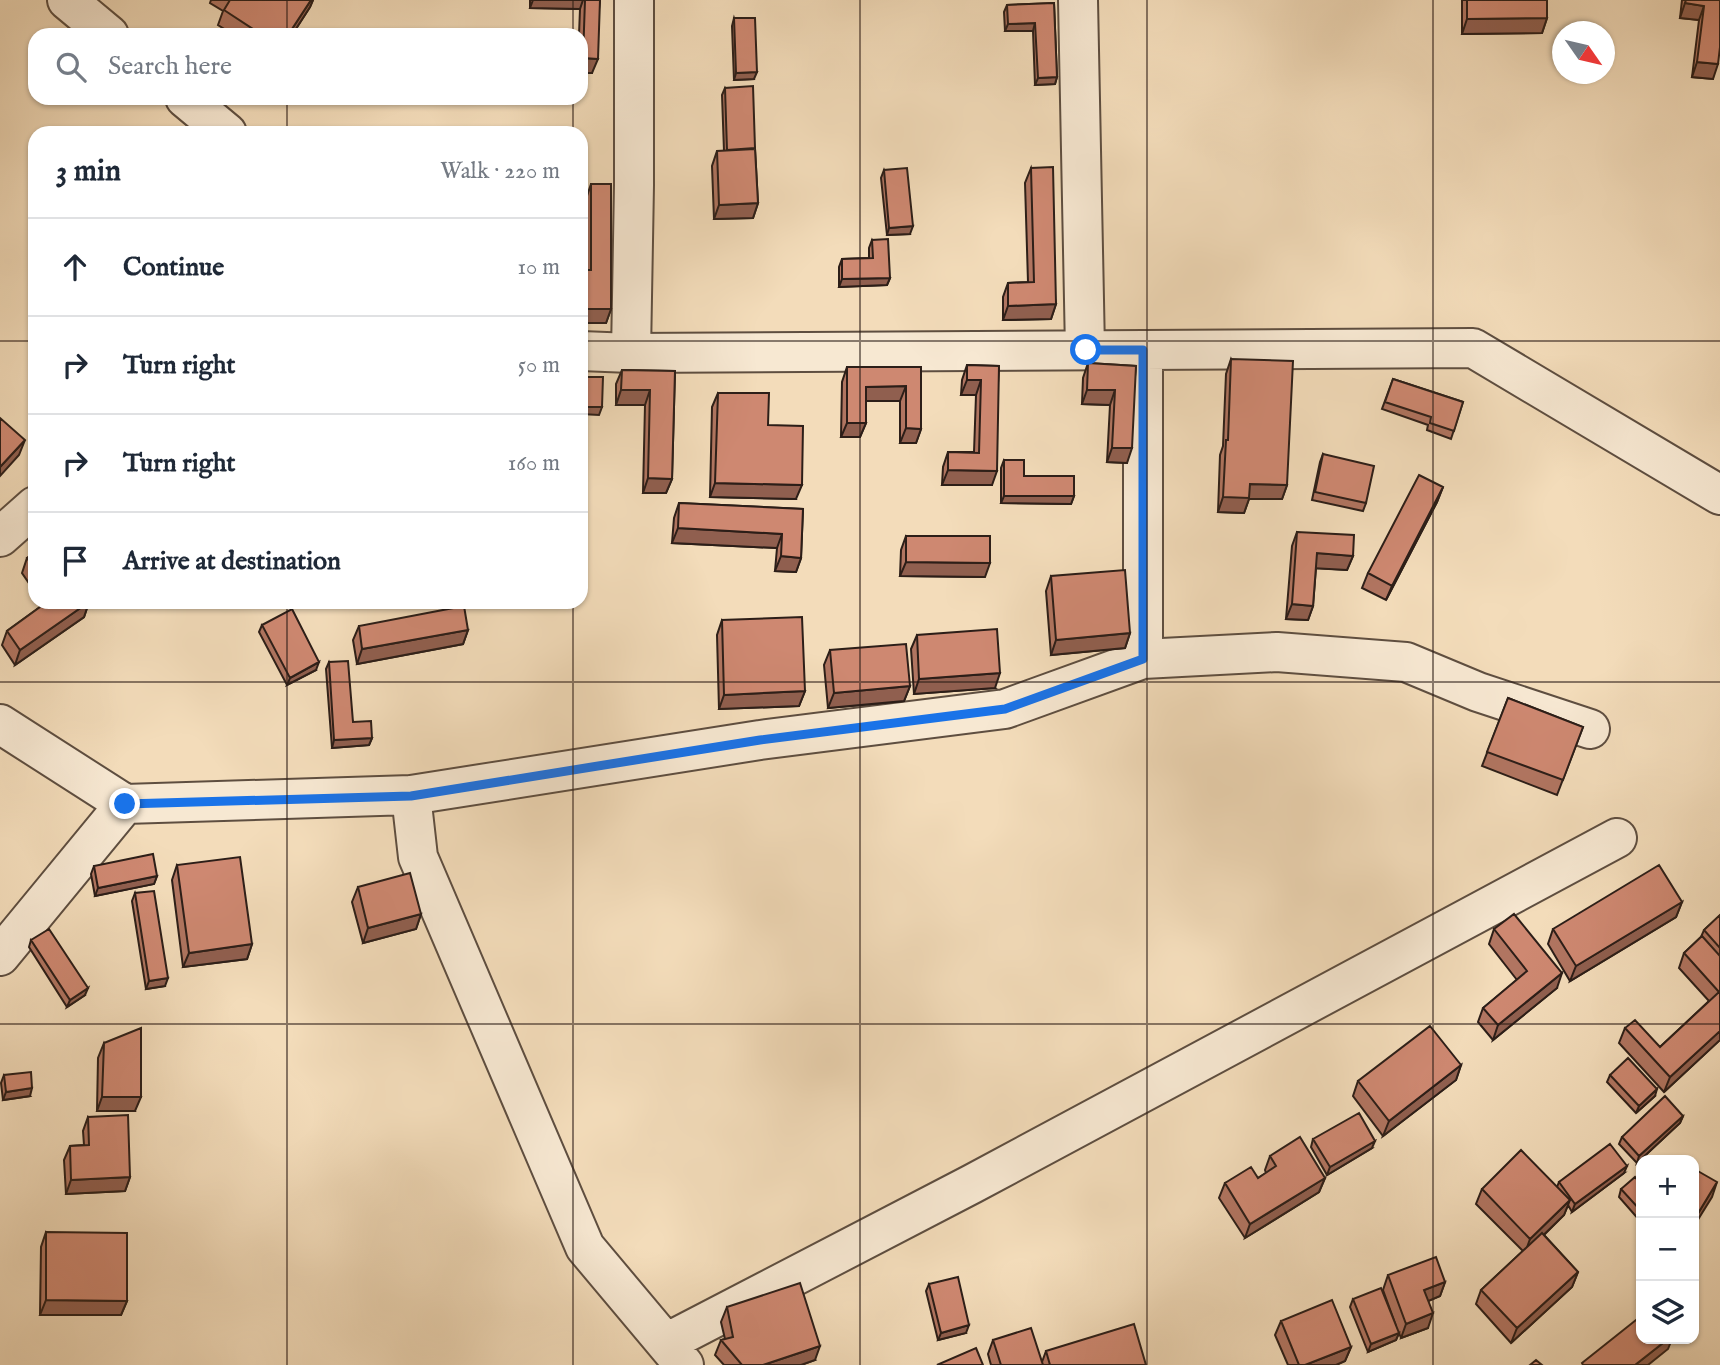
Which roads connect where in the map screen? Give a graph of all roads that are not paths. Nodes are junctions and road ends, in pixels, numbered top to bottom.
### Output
1 (67, 0) edge
2 (634, 0) edge
3 (1078, 0) edge
4 (101, 28) edge
5 (193, 105) edge
6 (219, 126) edge
7 (1086, 350) junction
8 (1143, 350) junction
9 (588, 351) edge
10 (631, 353) junction
11 (1720, 495) edge
12 (28, 512) edge
13 (0, 537) edge
14 (1143, 659) junction
15 (0, 724) edge
16 (1590, 729) dead end
17 (411, 796) junction
18 (125, 804) junction
19 (1617, 838) dead end
20 (0, 956) edge
21 (675, 1354) edge

1 - 4 street
2 - 10 street
3 - 7 street
5 - 6 street
7 - 8 street
7 - 10 street
8 - 11 street
8 - 14 street
9 - 10 street
12 - 13 street
14 - 16 street
14 - 17 street
15 - 18 street
17 - 18 street
17 - 21 street
18 - 20 street
19 - 21 street

